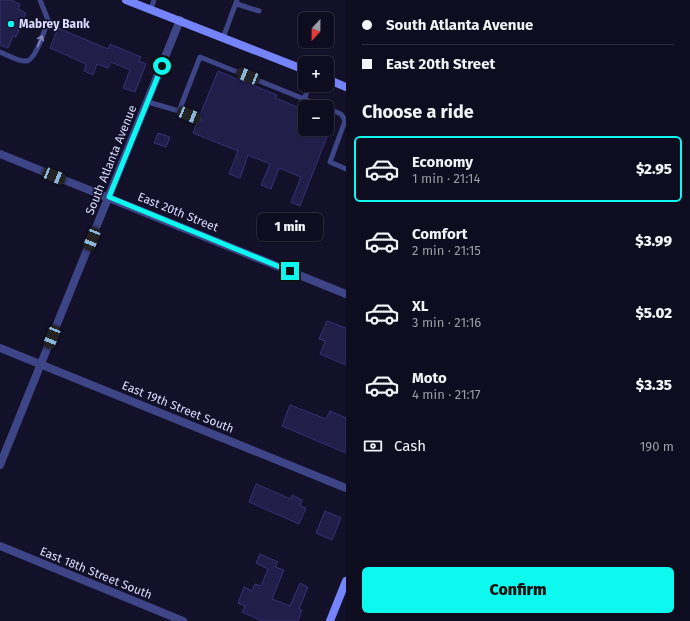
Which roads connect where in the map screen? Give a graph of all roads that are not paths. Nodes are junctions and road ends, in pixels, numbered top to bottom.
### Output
1 (40, 0) edge
2 (126, 0) edge
3 (154, 0) edge
4 (237, 2) edge
5 (151, 9) junction
6 (259, 11) dead end
7 (180, 20) junction
8 (223, 38) junction
9 (0, 52) edge
10 (298, 67) edge
11 (334, 82) edge
12 (346, 87) edge
13 (307, 92) edge
14 (304, 99) joint
15 (148, 102) junction
16 (179, 111) junction
17 (334, 111) edge
18 (199, 119) dead end
19 (345, 122) edge
20 (0, 154) edge
21 (346, 169) edge
22 (109, 197) junction
23 (346, 294) edge
24 (0, 348) edge
25 (41, 364) junction
26 (0, 465) edge
27 (346, 488) edge
28 (0, 546) edge
29 (346, 581) edge
30 (183, 621) edge
31 (330, 621) edge

9 -> 1 lane
2 - 5 main road
3 - 5 lane
4 - 6 lane
4 - 8 lane
5 - 7 main road
7 - 8 main road
7 - 15 street, South Atlanta Avenue
8 - 10 main road
11 - 12 main road
13 - 14 lane
14 - 16 lane
15 - 16 lane
15 - 22 street, South Atlanta Avenue
16 - 18 lane
17 - 19 lane
19 - 21 lane
20 - 22 street, East 20th Street
22 - 23 street, East 20th Street
22 - 25 street, South Atlanta Avenue
24 - 25 street, East 19th Street South
25 - 26 street, South Atlanta Avenue
25 - 27 street, East 19th Street South
28 - 30 street, East 18th Street South
29 - 31 main road

